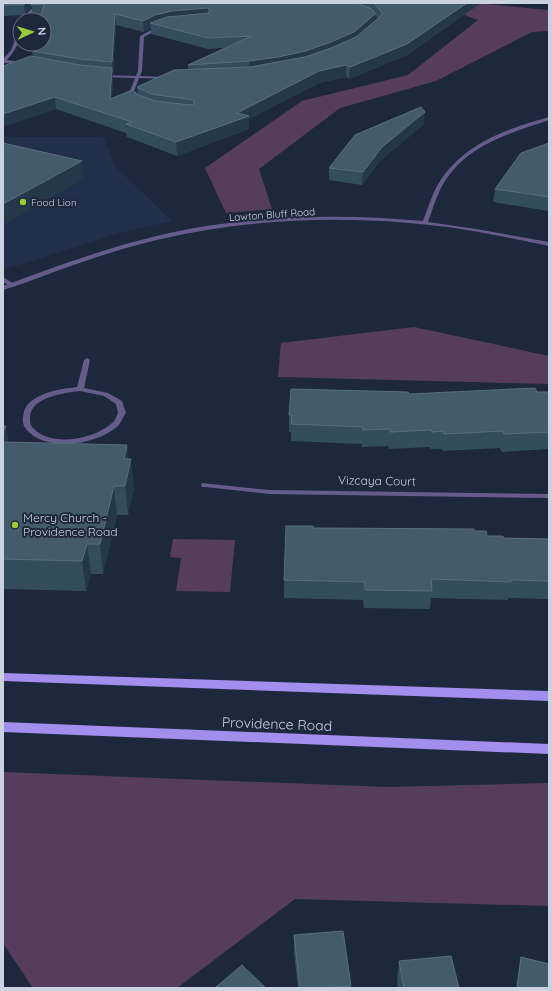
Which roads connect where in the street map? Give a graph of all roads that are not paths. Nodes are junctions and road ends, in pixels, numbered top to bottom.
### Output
1 (42, 3) edge
2 (30, 12) edge
3 (169, 26) edge
4 (12, 51) edge
5 (3, 61) edge
6 (32, 64) edge
7 (98, 76) edge
8 (137, 78) junction
9 (174, 78) edge
10 (139, 105) edge
11 (549, 118) edge
12 (425, 223) junction
13 (549, 244) edge
14 (3, 279) edge
15 (12, 284) junction
16 (3, 288) edge
17 (87, 360) dead end
18 (80, 389) junction
19 (205, 485) dead end
20 (549, 496) edge
21 (3, 677) edge
22 (549, 696) edge
23 (3, 727) edge
24 (549, 749) edge

1 - 2 street
3 - 8 street
4 - 5 street
5 - 6 street
7 - 8 street
8 - 9 street
8 - 10 street
11 - 12 street
12 - 13 street, Lawton Bluff Road
12 - 15 street, Lawton Bluff Road
14 - 15 street
15 - 16 street, Lawton Bluff Road
17 - 18 street
18 - 18 street
19 - 20 street, Vizcaya Court
21 - 22 main road
23 - 24 main road, Providence Road

